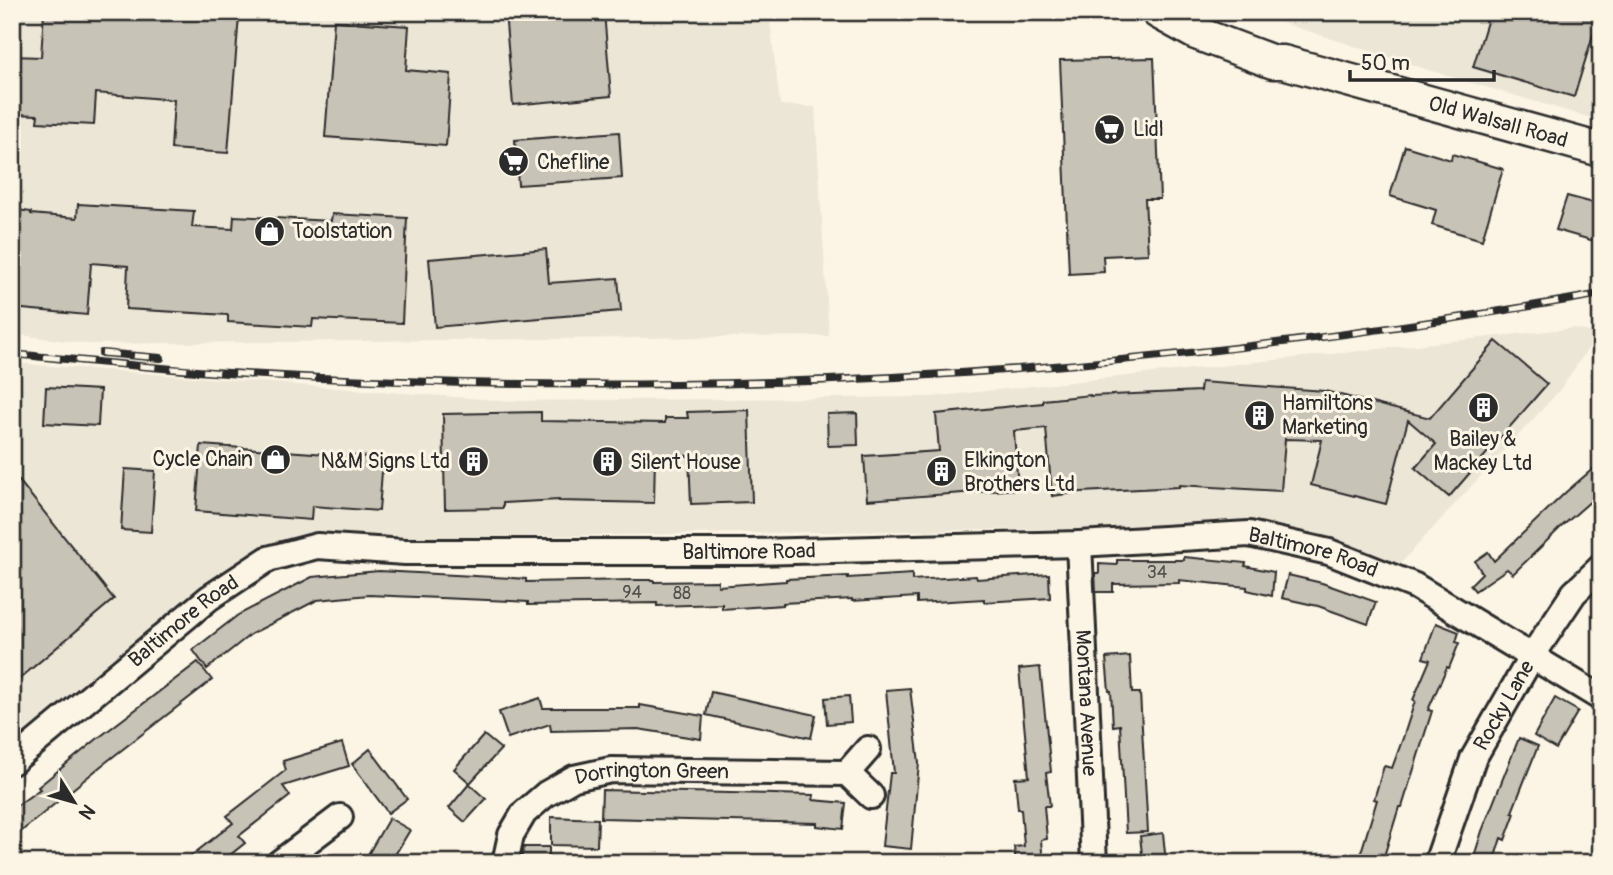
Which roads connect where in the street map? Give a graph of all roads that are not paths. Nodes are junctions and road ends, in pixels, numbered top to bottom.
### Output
1 (1158, 12) edge
2 (1601, 150) edge
3 (1079, 544) junction
4 (1601, 567) edge
5 (1532, 656) junction
6 (1601, 698) edge
7 (869, 749) dead end
8 (12, 762) edge
9 (847, 773) junction
10 (871, 796) dead end
11 (340, 817) dead end
12 (279, 863) edge
13 (505, 863) edge
14 (1094, 863) edge
15 (1437, 863) edge

1 - 2 main road, Old Walsall Road
3 - 5 street, Baltimore Road
3 - 8 street, Baltimore Road
3 - 14 street, Montana Avenue
4 - 5 street, Rocky Lane
5 - 6 street, Baltimore Road
5 - 15 street, Rocky Lane
7 - 9 street
9 - 10 street
9 - 13 street, Dorrington Green
11 - 12 street

